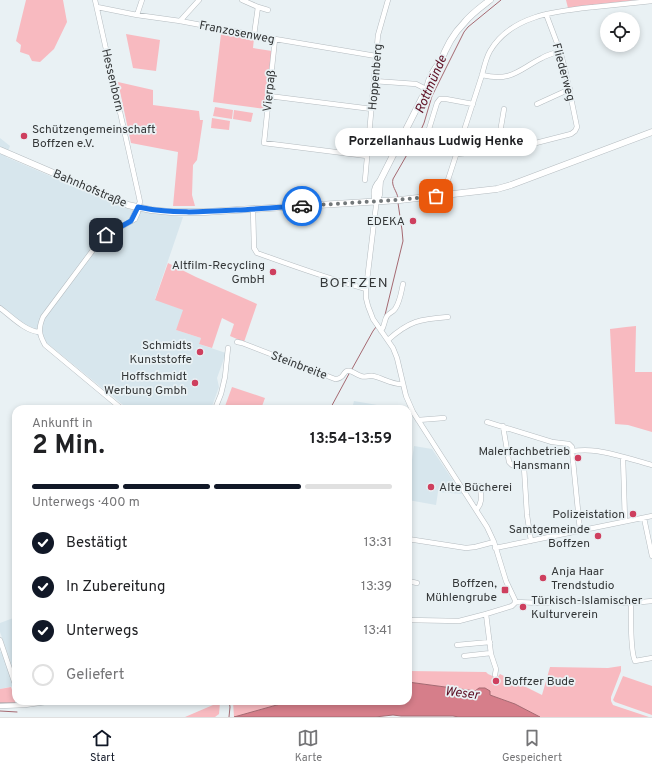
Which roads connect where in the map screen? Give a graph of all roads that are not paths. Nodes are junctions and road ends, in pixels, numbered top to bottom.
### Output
1 (95, 0) edge
2 (142, 0) edge
3 (198, 0) edge
4 (242, 0) edge
5 (388, 0) edge
6 (490, 0) edge
7 (652, 1) edge
8 (97, 7) junction
9 (258, 7) junction
10 (268, 10) dead end
11 (546, 14) junction
12 (137, 15) junction
13 (180, 21) junction
14 (254, 35) junction
15 (275, 39) junction
16 (560, 51) junction
17 (376, 56) junction
18 (482, 74) junction
19 (374, 81) junction
20 (426, 89) junction
21 (570, 89) junction
22 (269, 96) junction
23 (473, 104) junction
24 (537, 104) dead end
25 (372, 109) junction
26 (504, 109) dead end
27 (429, 129) dead end
28 (652, 132) edge
29 (0, 150) edge
30 (497, 150) junction
31 (457, 154) junction
32 (368, 156) junction
33 (365, 180) dead end
34 (380, 181) junction
35 (380, 188) junction
36 (445, 195) junction
37 (396, 200) junction
38 (376, 202) junction
39 (138, 207) junction
40 (252, 209) junction
41 (403, 284) dead end
42 (366, 289) junction
43 (0, 308) edge
44 (448, 317) dead end
45 (379, 328) junction
46 (39, 332) junction
47 (388, 340) junction
48 (236, 342) dead end
49 (228, 348) dead end
50 (403, 384) junction
51 (117, 405) edge
52 (217, 405) edge
53 (410, 405) edge
54 (412, 409) edge
55 (444, 418) dead end
56 (418, 420) junction
57 (487, 422) dead end
58 (504, 426) junction
59 (572, 451) junction
60 (623, 457) junction
61 (652, 465) edge
62 (480, 486) dead end
63 (476, 510) junction
64 (652, 516) edge
65 (644, 518) junction
66 (625, 521) junction
67 (580, 530) junction
68 (412, 540) edge
69 (531, 540) junction
70 (494, 542) junction
71 (496, 548) junction
72 (652, 556) edge
73 (412, 582) edge
74 (416, 583) dead end
75 (652, 601) edge
76 (514, 603) junction
77 (631, 603) junction
78 (486, 614) junction
79 (412, 620) edge
80 (0, 640) edge
81 (490, 642) junction
82 (457, 645) dead end
83 (491, 653) junction
84 (464, 656) dead end
85 (652, 658) edge
86 (12, 675) edge
87 (495, 675) dead end
88 (12, 705) edge
89 (0, 706) edge

1 - 8 street, Hessenborn
2 - 12 street
3 - 13 street
4 - 9 street
5 - 17 street, Hoppenberg
6 - 20 main road
7 - 11 street
8 - 12 street, Franzosenweg
8 - 39 street, Hessenborn
9 - 10 street
9 - 14 street
11 - 16 street, Fliederweg
11 - 18 street
12 - 13 street, Franzosenweg
13 - 14 street, Franzosenweg
14 - 15 street, Franzosenweg
15 - 17 street, Franzosenweg
15 - 22 street, Vierpaß
16 - 18 street
16 - 21 street, Fliederweg
17 - 19 street, Hoppenberg
18 - 23 street
19 - 20 street
19 - 25 street, Hoppenberg
20 - 34 main road
21 - 24 street
21 - 30 street, Fliederweg
22 - 25 street
22 - 32 street, Vierpaß
23 - 27 street
23 - 31 street
25 - 32 street, Hoppenberg
26 - 30 street
28 - 36 main road, Bahnhofstraße
29 - 39 main road, Bahnhofstraße
30 - 31 street
31 - 36 street
32 - 33 street, Hoppenberg
34 - 35 main road
34 - 38 main road
35 - 37 main road
35 - 38 main road
36 - 37 main road, Bahnhofstraße
37 - 38 main road, Bahnhofstraße
38 - 40 main road, Bahnhofstraße
38 - 42 street
39 - 40 main road, Bahnhofstraße
39 - 46 street
40 - 42 street
41 - 45 street
42 - 45 street
43 - 46 street
44 - 47 street
45 - 47 street
46 - 51 street
47 - 50 street
48 - 50 street, Steinbreite
49 - 52 street
50 - 53 street
54 - 56 street
55 - 56 street
56 - 63 street
57 - 58 street
58 - 59 street
58 - 69 street
59 - 60 street
59 - 67 street
60 - 61 street
60 - 66 street
62 - 63 street
63 - 70 street
64 - 65 street
65 - 66 street
65 - 72 street
66 - 67 street
67 - 69 street
68 - 70 street
69 - 71 street
70 - 71 street
71 - 76 street
73 - 74 street
75 - 77 street
76 - 77 street
76 - 78 street
77 - 85 street
78 - 79 street
78 - 81 street
80 - 86 street
81 - 82 street
81 - 83 street
83 - 84 street
83 - 87 street
88 - 89 street

